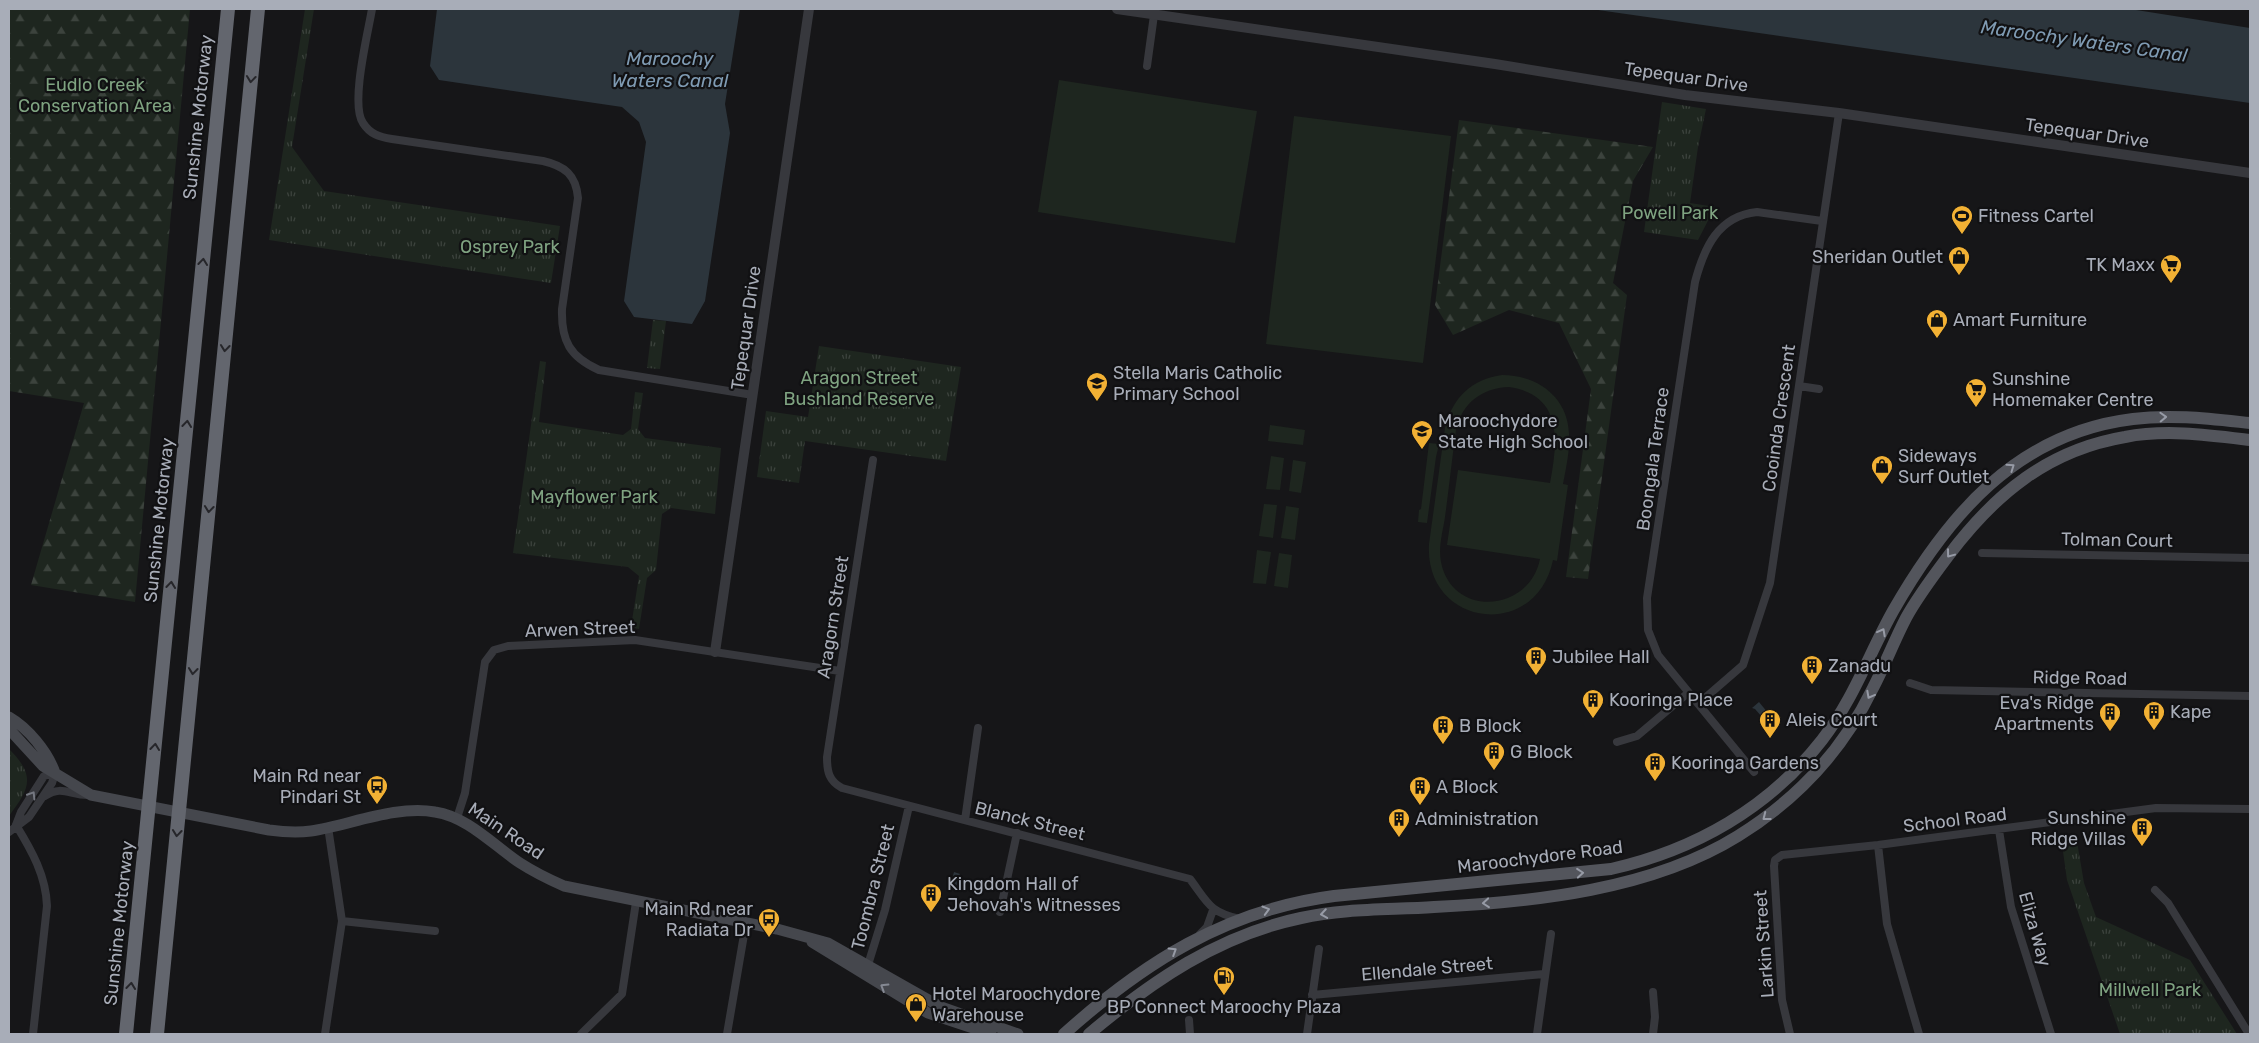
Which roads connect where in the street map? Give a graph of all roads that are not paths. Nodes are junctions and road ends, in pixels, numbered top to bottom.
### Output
1 (228, 9) edge
2 (258, 9) edge
3 (264, 9) edge
4 (372, 9) edge
5 (809, 9) edge
6 (1117, 9) edge
7 (1154, 15) junction
8 (256, 31) junction
9 (1147, 66) dead end
10 (1839, 113) junction
11 (2250, 174) edge
12 (1822, 221) junction
13 (1799, 386) junction
14 (1819, 389) dead end
15 (753, 395) junction
16 (2250, 423) edge
17 (2250, 440) edge
18 (873, 460) dead end
19 (1982, 553) dead end
20 (2250, 558) edge
21 (715, 652) junction
22 (840, 671) junction
23 (1910, 683) dead end
24 (1688, 692) junction
25 (2250, 696) edge
26 (1698, 704) junction
27 (9, 717) edge
28 (978, 728) dead end
29 (9, 729) edge
30 (1617, 742) dead end
31 (1754, 772) dead end
32 (55, 773) junction
33 (830, 778) joint
34 (91, 795) junction
35 (43, 797) junction
36 (909, 806) junction
37 (2250, 809) edge
38 (457, 818) junction
39 (965, 820) junction
40 (16, 825) junction
41 (328, 827) junction
42 (1999, 830) junction
43 (9, 832) edge
44 (1017, 833) junction
45 (1878, 845) junction
46 (1782, 855) joint
47 (2155, 890) dead end
48 (636, 902) junction
49 (1212, 910) junction
50 (1000, 912) dead end
51 (1240, 919) junction
52 (342, 921) junction
53 (746, 923) junction
54 (435, 931) dead end
55 (1551, 934) dead end
56 (1195, 938) junction
57 (1319, 949) dead end
58 (867, 970) junction
59 (1544, 974) junction
60 (1653, 992) dead end
61 (1312, 995) junction
62 (1189, 1020) dead end
63 (33, 1034) edge
64 (126, 1034) edge
65 (157, 1034) edge
66 (325, 1034) edge
67 (581, 1034) edge
68 (727, 1034) edge
69 (991, 1034) edge
70 (1018, 1034) edge
71 (1064, 1034) edge
72 (1089, 1034) edge
73 (1190, 1034) edge
74 (1307, 1034) edge
75 (1537, 1034) edge
76 (1653, 1034) edge
77 (1790, 1034) edge
78 (1919, 1034) edge
79 (2051, 1034) edge
80 (2250, 1034) edge

64 -> 1 highway, Sunshine Motorway
2 - 8 highway
3 - 8 highway
4 - 15 street
5 - 15 street, Tepequar Drive
6 - 7 street, Tepequar Drive
7 - 9 street
7 - 10 street, Tepequar Drive
8 -> 65 highway
10 - 11 street, Tepequar Drive
10 - 12 street, Cooinda Crescent
12 - 13 street, Cooinda Crescent
12 - 24 street, Boongala Terrace
13 - 14 street
13 - 26 street, Cooinda Crescent
15 - 21 street, Tepequar Drive
51 -> 16 main road, Maroochydore Road
17 -> 72 main road, Maroochydore Road
18 - 22 street, Aragorn Street
19 - 20 street, Tolman Court
21 - 22 street, Arwen Street
21 - 38 street, Arwen Street
22 - 33 street, Aragorn Street
23 - 25 street, Ridge Road
24 - 26 street, Boongala Terrace
24 - 30 street
26 - 31 street, Boongala Terrace
27 - 32 main road
28 - 39 street
29 - 32 main road, Main Road
32 - 34 main road, Main Road
32 - 35 street
40 -> 32 street
33 - 36 street, Blanck Street
34 - 35 street, Main Road
34 - 41 main road, Main Road
35 - 40 street
36 - 39 street, Blanck Street
36 - 58 street, Toombra Street
37 - 42 street, School Road
38 - 41 main road, Main Road
38 - 48 main road, Main Road
39 - 44 street, Blanck Street
40 - 43 street
40 - 63 street
41 - 52 street
42 - 45 street, School Road
42 - 79 street, Eliza Way
44 - 49 street, Blanck Street
44 - 50 street
45 - 46 street, School Road
45 - 78 street
46 - 77 street, Larkin Street
47 - 80 street
48 - 53 main road, Main Road
48 - 67 street
49 - 51 street
49 - 56 street
51 - 56 main road, Maroochydore Road
52 - 54 street
52 - 66 street
53 - 58 main road, Main Road
53 - 68 street
55 - 59 street
71 -> 56 main road, Maroochydore Road
57 - 61 street
69 -> 58 main road, Main Road
58 - 70 main road, Main Road
59 - 61 street, Ellendale Street
59 - 75 street
60 - 76 street
61 - 74 street
62 - 73 street

